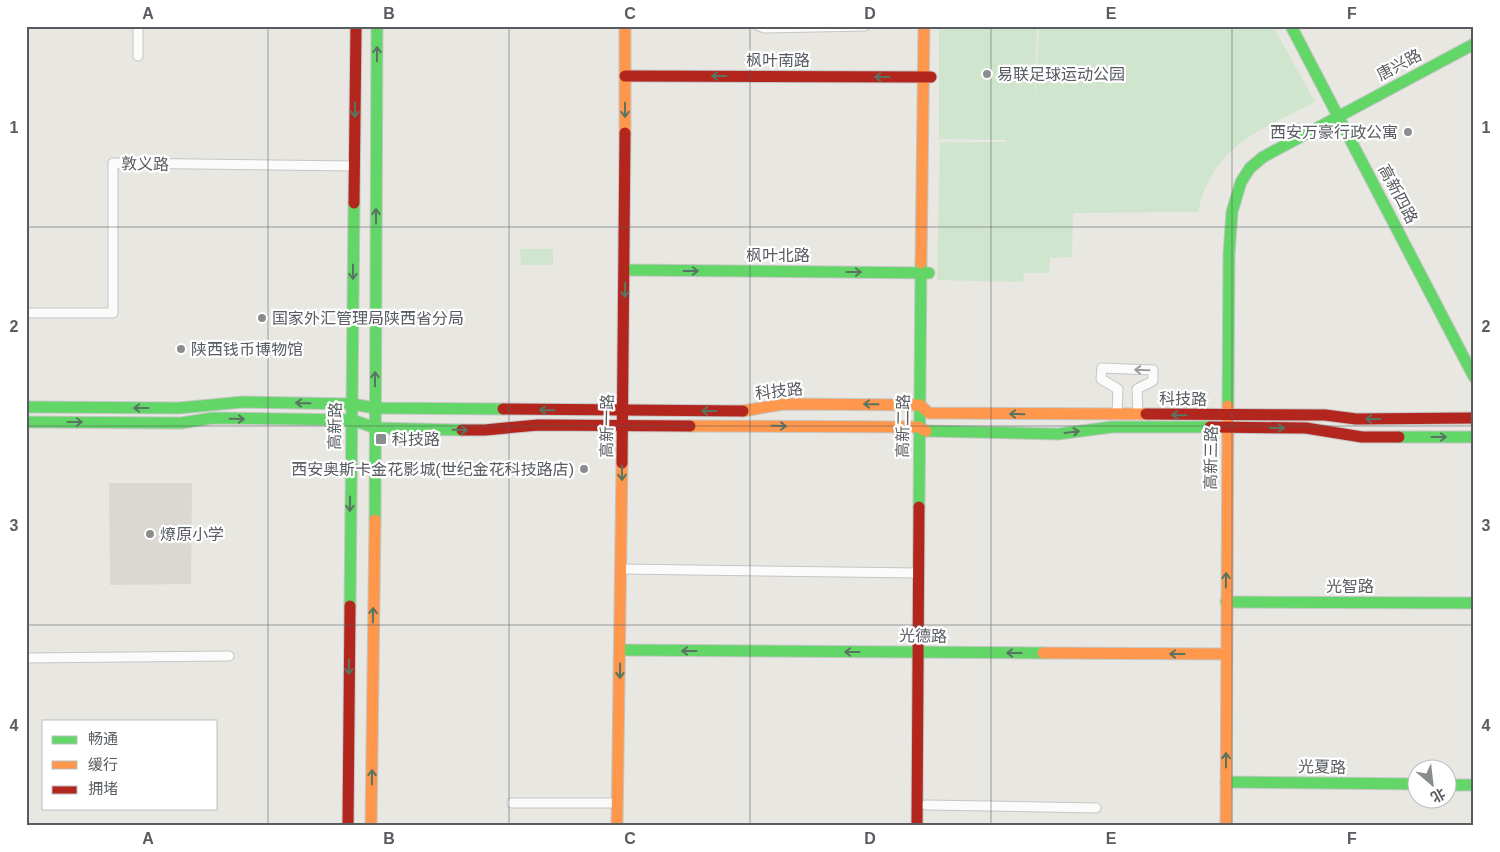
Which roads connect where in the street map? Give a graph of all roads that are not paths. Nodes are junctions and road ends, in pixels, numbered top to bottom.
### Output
1 (138, 26) edge
2 (356, 26) edge
3 (377, 26) edge
4 (625, 26) edge
5 (759, 26) edge
6 (866, 26) edge
7 (924, 26) edge
8 (931, 26) edge
9 (1291, 26) edge
10 (1474, 44) edge
11 (138, 56) dead end
12 (625, 76) junction
13 (927, 77) junction
14 (1339, 116) junction
15 (354, 166) junction
16 (625, 270) junction
17 (926, 273) junction
18 (26, 313) edge
19 (1474, 377) edge
20 (352, 404) junction
21 (26, 407) edge
22 (375, 408) junction
23 (924, 409) junction
24 (623, 411) junction
25 (1117, 415) junction
26 (1138, 415) junction
27 (1474, 418) edge
28 (352, 420) junction
29 (1228, 421) junction
30 (26, 422) edge
31 (623, 425) junction
32 (376, 428) junction
33 (924, 430) junction
34 (1474, 437) edge
35 (622, 569) junction
36 (918, 573) junction
37 (1226, 602) junction
38 (1474, 603) edge
39 (620, 650) junction
40 (921, 652) junction
41 (1225, 654) junction
42 (229, 656) dead end
43 (26, 658) edge
44 (1226, 782) junction
45 (1408, 784) edge
46 (1458, 785) edge
47 (1474, 785) edge
48 (512, 803) dead end
49 (617, 803) junction
50 (926, 805) junction
51 (1096, 808) dead end
52 (348, 826) edge
53 (371, 826) edge
54 (617, 826) edge
55 (917, 826) edge
56 (926, 826) edge
57 (1226, 826) edge

1 - 11 street
2 -> 15 street, 高新路
22 -> 3 street
4 - 12 street, 高新一路
5 - 6 street
7 - 13 street, 高新二路
8 - 13 street, 高新二路
9 - 14 street, 高新四路
10 - 14 street, 唐兴路
13 -> 12 street, 枫叶南路
12 -> 16 street, 高新一路
13 - 17 street, 高新二路
14 - 19 street, 高新四路
14 - 29 street, 高新三路
15 - 18 street, 敦义路
15 -> 20 street, 高新路
16 -> 17 street, 枫叶北路
16 -> 24 street, 高新一路
17 - 23 street, 高新二路
20 -> 21 street, 科技路
20 - 22 street, 科技路
20 - 28 street, 高新路
24 -> 22 street, 科技路
22 - 32 street
23 -> 24 street, 科技路
25 -> 23 street, 科技路
23 - 33 street, 高新二路
24 - 31 street, 高新一路
25 - 26 street, 科技路
26 -> 25 street
29 -> 26 street, 科技路
27 -> 29 street, 科技路
30 -> 28 street, 科技路
28 - 32 street, 科技路
28 -> 52 street, 高新路
33 -> 29 street, 科技路
29 -> 34 street, 科技路
37 -> 29 street, 高新三路
32 -> 31 street, 科技路
31 -> 33 street, 科技路
31 -> 35 street, 高新一路
53 -> 32 street
33 - 36 street, 高新二路
33 - 40 street, 高新二路
35 - 36 street
35 - 39 street, 高新一路
36 - 40 street, 高新二路
37 - 38 street, 光智路
37 - 41 street, 高新三路
40 -> 39 street, 光德路
39 -> 49 street, 高新一路
41 -> 40 street, 光德路
40 - 50 street, 高新二路
40 - 55 street, 高新二路
44 -> 41 street, 高新三路
42 - 43 street
44 - 45 street, 光夏路
44 - 57 street, 高新三路
46 - 47 street
48 - 49 street
49 - 54 street, 高新一路
50 - 51 street
50 - 56 street, 高新二路

